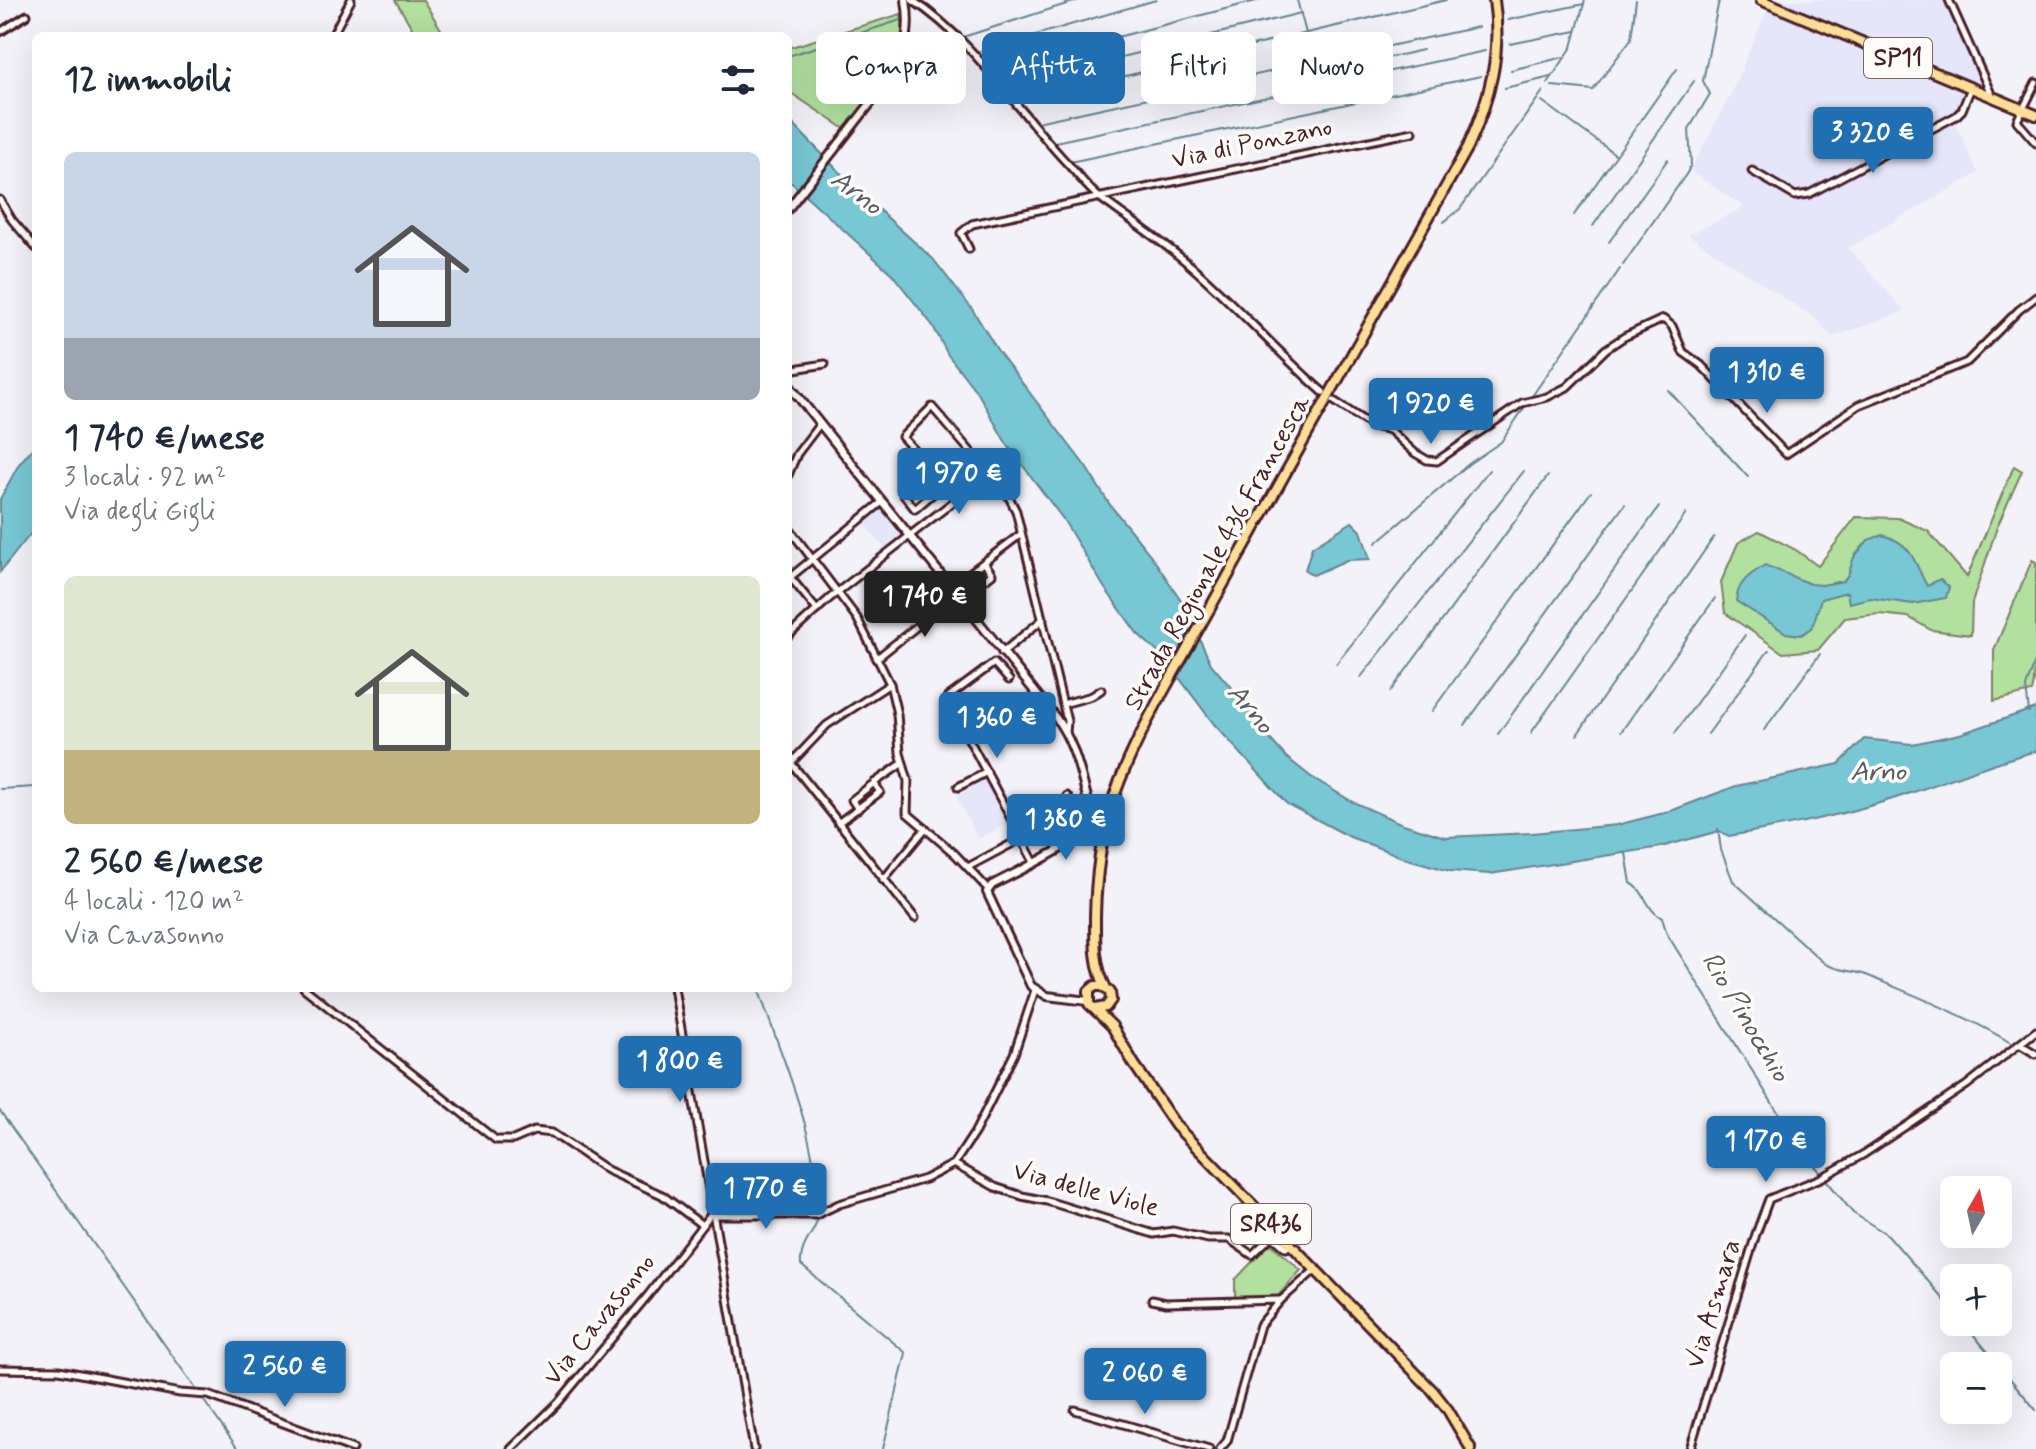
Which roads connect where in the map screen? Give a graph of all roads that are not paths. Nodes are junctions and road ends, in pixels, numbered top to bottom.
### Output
1 (351, 0) edge
2 (909, 0) edge
3 (1494, 0) edge
4 (1761, 0) edge
5 (1949, 0) edge
6 (27, 15) dead end
7 (0, 32) edge
8 (334, 32) edge
9 (2036, 83) edge
10 (1971, 88) junction
11 (1992, 97) junction
12 (2023, 110) junction
13 (2036, 115) edge
14 (1413, 132) dead end
15 (2036, 143) edge
16 (1752, 171) dead end
17 (1099, 197) junction
18 (0, 200) edge
19 (792, 204) edge
20 (32, 243) edge
21 (969, 249) dead end
22 (2036, 297) edge
23 (825, 364) dead end
24 (792, 369) edge
25 (792, 389) edge
26 (1323, 392) dead end
27 (1334, 401) dead end
28 (819, 425) junction
29 (919, 455) dead end
30 (792, 466) edge
31 (990, 473) junction
32 (904, 495) dead end
33 (960, 498) junction
34 (882, 502) junction
35 (792, 532) edge
36 (1021, 534) junction
37 (910, 537) junction
38 (814, 558) junction
39 (984, 562) junction
40 (792, 576) edge
41 (792, 581) edge
42 (950, 588) junction
43 (839, 591) junction
44 (958, 597) junction
45 (817, 610) junction
46 (1043, 619) junction
47 (792, 632) edge
48 (1002, 653) junction
49 (876, 659) junction
50 (1009, 680) dead end
51 (890, 684) junction
52 (1101, 690) dead end
53 (947, 698) junction
54 (940, 702) dead end
55 (1063, 704) junction
56 (976, 705) dead end
57 (1066, 733) junction
58 (967, 735) junction
59 (792, 760) edge
60 (903, 763) junction
61 (792, 767) edge
62 (987, 772) junction
63 (874, 783) junction
64 (958, 787) dead end
65 (1067, 796) dead end
66 (858, 809) junction
67 (838, 823) junction
68 (925, 829) junction
69 (1022, 839) junction
70 (1034, 862) junction
71 (968, 867) junction
72 (883, 880) junction
73 (988, 889) junction
74 (915, 918) dead end
75 (1098, 966) junction
76 (1106, 988) junction
77 (1090, 989) junction
78 (1035, 990) junction
79 (309, 992) edge
80 (675, 992) edge
81 (1067, 997) junction
82 (1088, 1001) junction
83 (1110, 1003) junction
84 (1095, 1009) junction
85 (1112, 1026) junction
86 (2036, 1031) edge
87 (2019, 1046) junction
88 (2036, 1054) edge
89 (954, 1164) junction
90 (714, 1215) junction
91 (702, 1225) junction
92 (1290, 1244) junction
93 (1315, 1270) junction
94 (1152, 1300) dead end
95 (1281, 1300) junction
96 (0, 1369) edge
97 (1075, 1410) dead end
98 (353, 1449) edge
99 (511, 1449) edge
100 (754, 1449) edge
101 (1209, 1449) edge
102 (1220, 1449) edge
103 (1471, 1449) edge
104 (1690, 1449) edge

1 - 8 street
2 - 17 street
2 - 19 street
3 - 75 main road, Strada Regionale 436 Francesca / SR436
4 - 10 main road, SP11
5 - 11 street
6 - 7 street
9 - 12 street
10 - 11 main road, SP11
10 - 16 street
11 - 12 main road, SP11
12 - 13 main road, SP11
12 - 15 street
14 - 17 street, Via di Ponzano
17 - 21 street, Via di Ponzano
17 - 26 street
18 - 20 street
22 - 27 street
23 - 24 street
25 - 28 street
28 - 30 street
28 - 34 street
29 - 31 street
31 - 33 street
31 - 36 street
32 - 33 street
33 - 37 street
34 - 37 street
34 - 38 street
35 - 38 street
36 - 39 street
36 - 46 street
37 - 42 street
37 - 43 street
38 - 40 street
38 - 43 street
39 - 42 street
39 - 44 street
41 - 45 street
42 - 44 street
43 - 45 street
43 - 49 street
44 - 48 street
44 - 49 street
45 - 47 street
46 - 48 street
46 - 55 street
48 - 57 street
49 - 51 street
50 - 53 street
51 - 59 street
51 - 60 street
52 - 55 street
53 - 54 street
53 - 58 street
55 - 57 street
56 - 58 street
57 - 70 street
58 - 62 street
60 - 63 street
60 - 68 street
61 - 67 street
62 - 64 street
62 - 69 street
63 - 66 street
63 - 66 street
65 - 69 street
66 - 67 street
67 - 72 street
68 - 71 street
68 - 72 street
69 - 70 street
69 - 71 street
70 - 73 street
71 - 73 street
72 - 74 street
73 - 78 street
75 - 76 main road, Strada Regionale 436 Francesca / SR436
75 - 77 main road, Strada Regionale 436 Francesca / SR436
76 - 77 main road
76 - 83 main road, Strada Regionale 436 Francesca / SR436
77 - 81 street
77 - 82 main road, Strada Regionale 436 Francesca / SR436
78 - 81 street
78 - 89 street
79 - 91 street
80 - 90 street
81 - 82 street
82 - 84 main road, Strada Regionale 436 Francesca / SR436
83 - 84 main road
83 - 85 main road, Strada Regionale 436 Francesca / SR436
84 - 85 main road, Strada Regionale 436 Francesca / SR436
85 - 92 main road, Strada Regionale 436 Francesca / SR436
86 - 87 street, Via Asmara
87 - 88 street
87 - 104 street, Via Asmara
89 - 90 street
89 - 92 street, Via delle Viole
90 - 91 street, Via Cavasonno
90 - 100 street
91 - 99 street, Via Cavasonno
92 - 93 main road, Strada Regionale 436 Francesca / SR436
93 - 95 street
93 - 103 main road, Strada Regionale 436 Francesca / SR436
94 - 95 street
95 - 102 street
96 - 98 street
97 - 101 street

